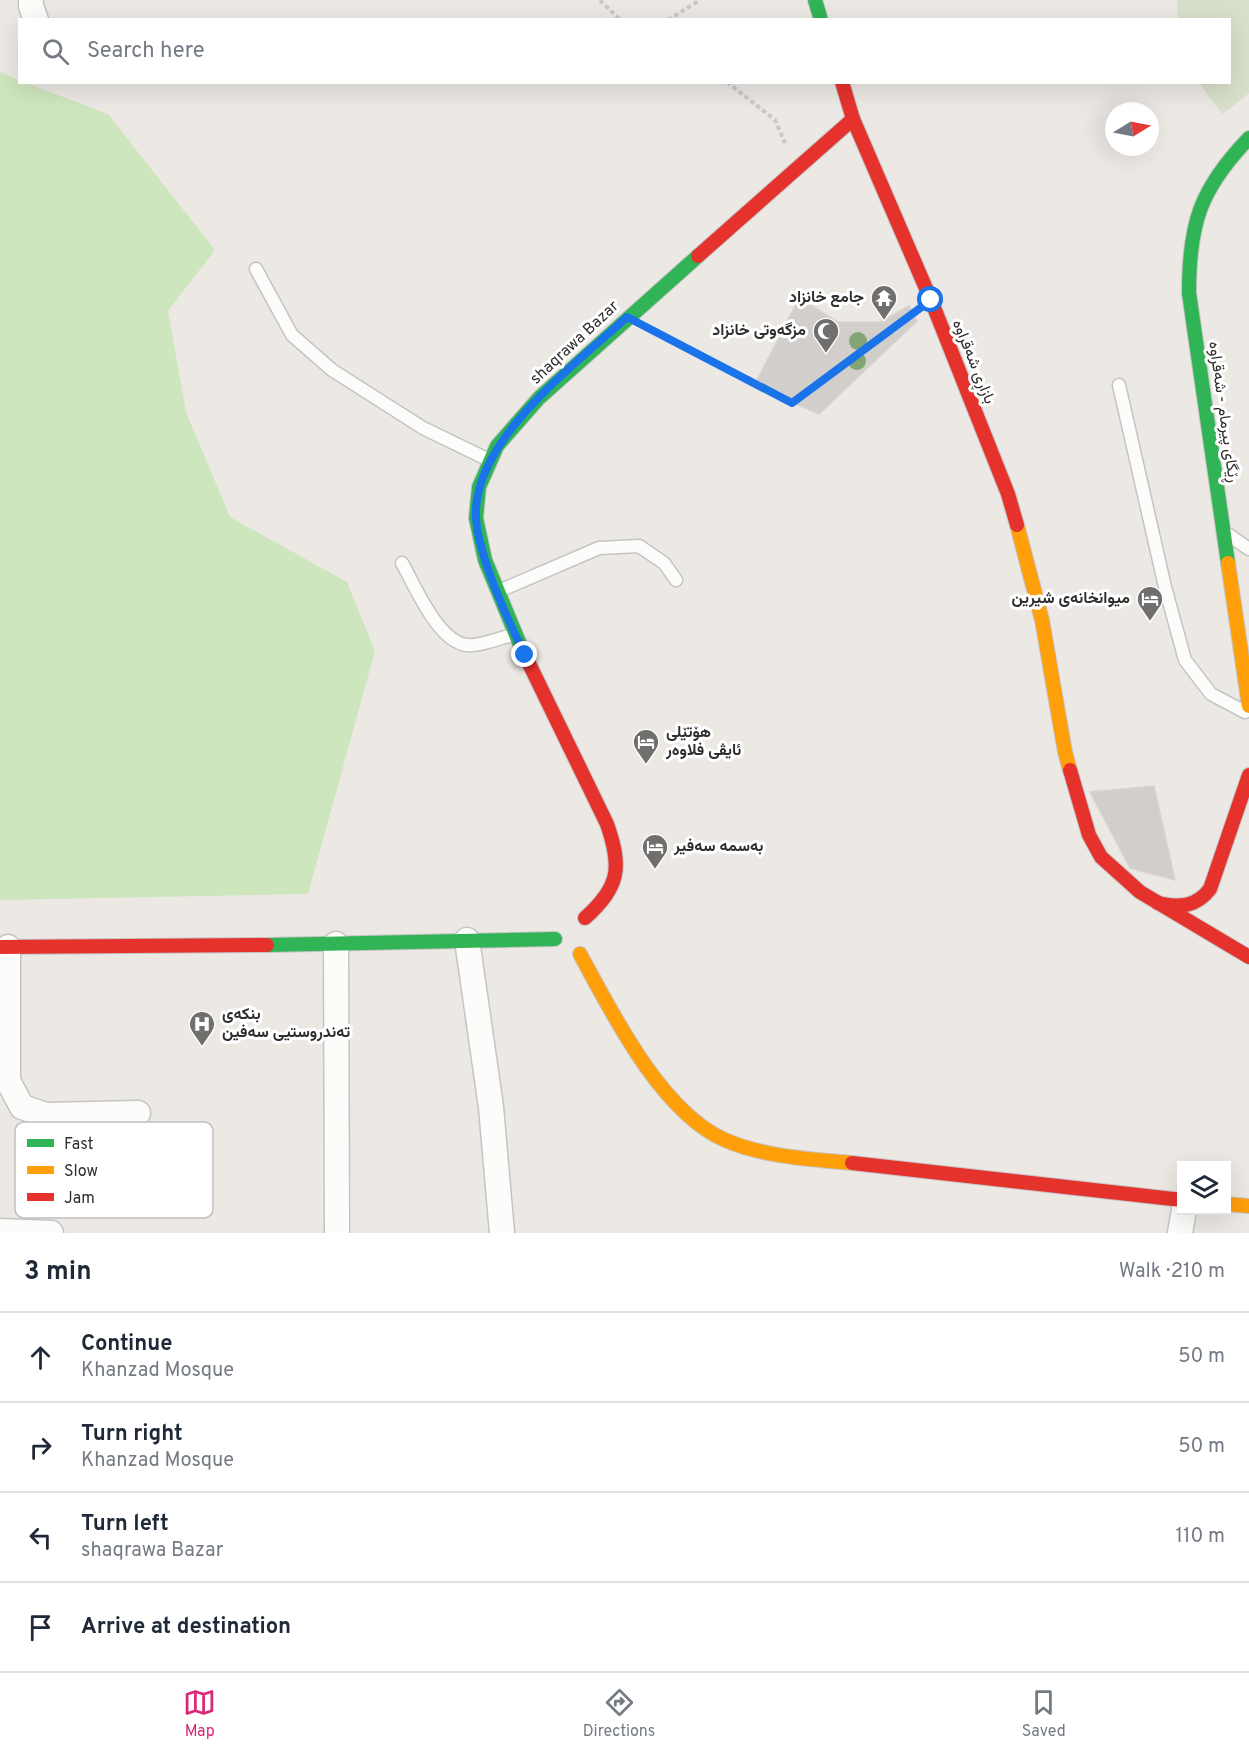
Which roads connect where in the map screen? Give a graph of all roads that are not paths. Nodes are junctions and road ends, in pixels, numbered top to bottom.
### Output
1 (31, 0) edge
2 (815, 0) edge
3 (35, 18) edge
4 (820, 18) edge
5 (843, 84) edge
6 (853, 119) junction
7 (1249, 138) edge
8 (256, 269) dead end
9 (1119, 385) dead end
10 (490, 461) junction
11 (1223, 531) junction
12 (1249, 549) edge
13 (402, 563) dead end
14 (676, 580) dead end
15 (498, 591) junction
16 (514, 634) junction
17 (1249, 706) edge
18 (1249, 714) edge
19 (1249, 774) edge
20 (1158, 903) junction
21 (584, 920) dead end
22 (466, 940) junction
23 (336, 944) junction
24 (4, 947) edge
25 (1249, 957) edge
26 (138, 1113) dead end
27 (1177, 1199) edge
28 (1231, 1204) edge
29 (1249, 1206) edge
30 (1183, 1215) edge
31 (0, 1231) edge
32 (51, 1233) edge
33 (337, 1233) edge
34 (502, 1233) edge
35 (1180, 1233) edge

1 - 3 street
2 - 4 street
5 - 6 street, بازاڕی شەقراوە
6 - 10 street, shaqrawa Bazar
6 - 20 street, بازاڕی شەقراوە
7 - 11 street, ڕێگای پیرمام - شەقراوە
8 - 10 lane
9 - 18 lane
10 - 15 street, shaqrawa Bazar
11 - 12 lane
11 - 17 street, ڕێگای پیرمام - شەقراوە
13 - 16 lane
14 - 15 lane
15 - 16 street, shaqrawa Bazar
16 - 21 street, shaqrawa Bazar
19 - 20 street
20 - 25 street
22 - 23 street
22 - 27 street
22 - 34 street
23 - 24 street
23 - 33 street
24 - 26 street
28 - 29 street
30 - 35 street
31 - 32 street

